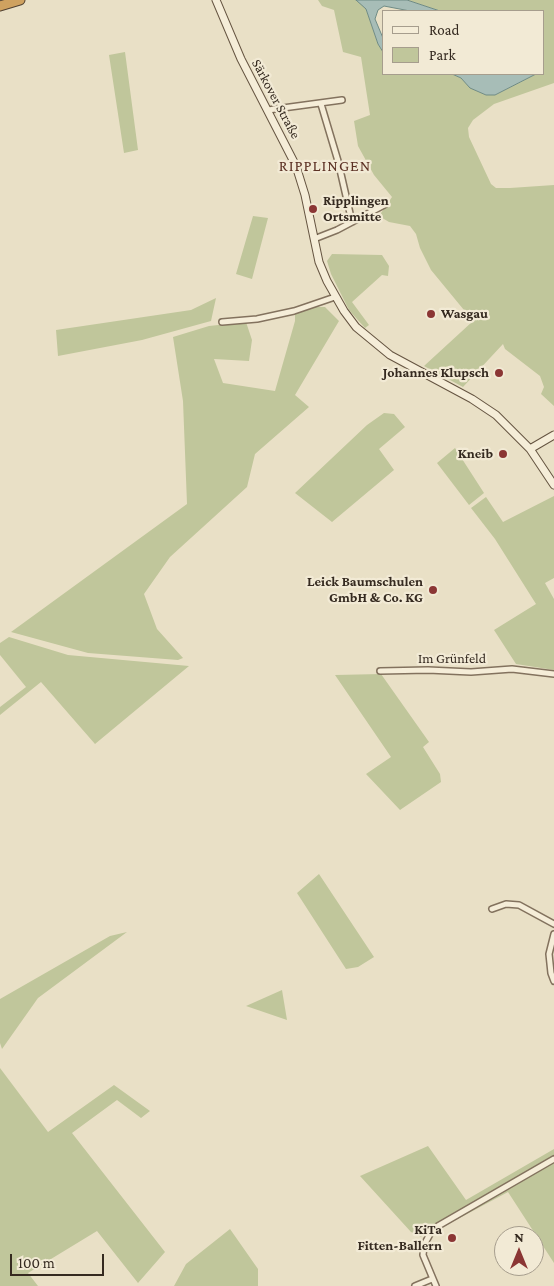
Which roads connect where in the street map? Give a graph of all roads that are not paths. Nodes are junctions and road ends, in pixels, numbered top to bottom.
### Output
1 (20, 0) edge
2 (217, 3) edge
3 (0, 6) edge
4 (342, 100) dead end
5 (321, 104) junction
6 (268, 110) junction
7 (386, 204) dead end
8 (352, 222) junction
9 (314, 239) junction
10 (334, 297) junction
11 (222, 322) dead end
12 (554, 435) edge
13 (530, 449) junction
14 (554, 485) edge
15 (380, 671) dead end
16 (554, 674) edge
17 (492, 909) dead end
18 (554, 924) edge
19 (554, 934) edge
20 (554, 982) edge
21 (554, 1159) edge
22 (432, 1279) junction
23 (415, 1286) edge
24 (436, 1286) edge

1 - 3 highway
2 - 6 main road, Särkover Straße
4 - 5 street
5 - 6 street
5 - 8 street
6 - 9 main road, Särkover Straße
7 - 8 street
8 - 9 street
9 - 10 main road, Särkover Straße
10 - 11 street
10 - 13 main road, Särkover Straße
12 - 13 main road
13 - 14 main road, Särkover Straße
15 - 16 street, Im Grünfeld
17 - 18 street
19 - 20 street
21 - 22 street
22 - 23 street
22 - 24 street

